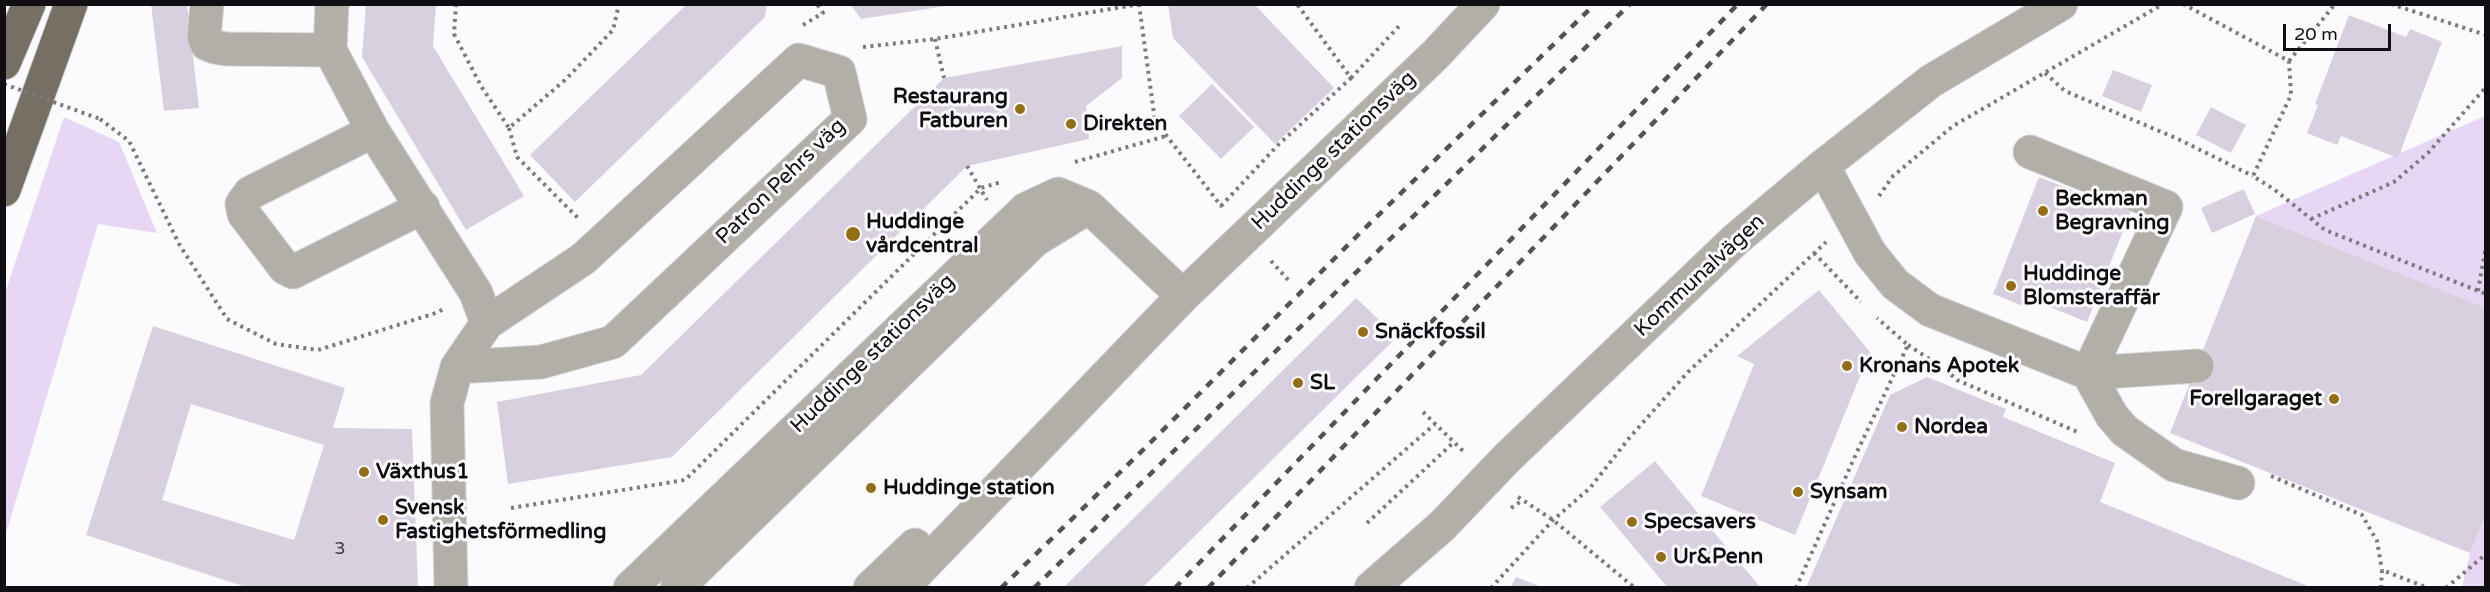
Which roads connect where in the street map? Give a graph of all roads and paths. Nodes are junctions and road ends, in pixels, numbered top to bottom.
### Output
1 (29, 4) edge
2 (71, 4) edge
3 (207, 4) edge
4 (332, 4) edge
5 (456, 4) edge
6 (620, 4) edge
7 (817, 4) edge
8 (1297, 4) edge
9 (1483, 4) edge
10 (2061, 4) edge
11 (2183, 4) edge
12 (2334, 4) edge
13 (2391, 4) edge
14 (1139, 5) edge
15 (1401, 24) dead end
16 (799, 28) dead end
17 (2486, 35) edge
18 (935, 39) dead end
19 (330, 50) junction
20 (2289, 61) junction
21 (4, 63) edge
22 (2045, 73) dead end
23 (944, 78) dead end
24 (1351, 78) junction
25 (4, 84) edge
26 (2486, 87) edge
27 (100, 119) dead end
28 (509, 128) junction
29 (373, 131) junction
30 (1166, 136) junction
31 (2030, 152) dead end
32 (1069, 164) dead end
33 (1823, 166) junction
34 (2253, 176) junction
35 (1003, 182) dead end
36 (4, 190) edge
37 (1221, 206) junction
38 (423, 207) junction
39 (1089, 207) junction
40 (1228, 213) dead end
41 (2311, 219) junction
42 (583, 223) dead end
43 (2486, 246) edge
44 (1814, 253) dead end
45 (1270, 260) dead end
46 (1291, 283) dead end
47 (1175, 287) junction
48 (2478, 291) junction
49 (2486, 294) edge
50 (1863, 304) dead end
51 (1871, 313) dead end
52 (487, 323) junction
53 (2197, 366) dead end
54 (457, 367) junction
55 (2088, 373) junction
56 (1423, 412) dead end
57 (1435, 424) junction
58 (1454, 442) junction
59 (1469, 457) dead end
60 (2251, 478) joint
61 (1517, 497) dead end
62 (510, 508) dead end
63 (1553, 520) junction
64 (1367, 523) dead end
65 (2486, 554) edge
66 (2382, 570) junction
67 (451, 588) edge
68 (630, 588) edge
69 (677, 588) edge
70 (870, 588) edge
71 (903, 588) edge
72 (1247, 588) edge
73 (1371, 588) edge
74 (1491, 588) edge
75 (1635, 588) edge
76 (1796, 588) edge
77 (2381, 588) edge
78 (2428, 588) edge
79 (2446, 588) edge

1 - 21 main road
2 - 36 main road
3 - 19 street
4 - 19 street
5 - 28 path
6 - 28 path
7 - 16 path
8 - 24 path
9 - 47 street, Huddinge stationsväg
10 - 33 street, Kommunalvägen
11 - 20 path
12 - 20 path
13 - 17 path
14 - 30 path
15 - 24 path
18 - 23 path
19 - 29 street
20 - 34 path
22 - 34 path
24 - 37 path
25 - 27 path, bridge
26 - 41 path
28 - 42 path
29 - 38 street
29 - 38 street
30 - 32 path
30 - 37 path
31 - 55 street
33 - 55 street
33 - 73 street, Kommunalvägen
34 - 41 path
35 - 62 path
37 - 40 path
38 - 52 street
39 - 47 street, Huddinge stationsväg
39 - 68 street, Huddinge stationsväg
39 - 69 street
41 - 48 path
43 - 48 path
44 - 50 path
45 - 46 path
47 - 70 street
47 - 71 street, Huddinge stationsväg
48 - 49 path
51 - 76 path
52 - 54 street, Patron Pehrs väg
52 - 54 street, Patron Pehrs väg
53 - 55 street
54 - 67 street, Patron Pehrs väg
55 - 60 street
56 - 57 path
57 - 58 path
57 - 72 path
58 - 59 path
58 - 64 path
60 - 66 path
61 - 63 path
63 - 74 path
63 - 75 path
65 - 79 path
66 - 77 path
66 - 78 path

